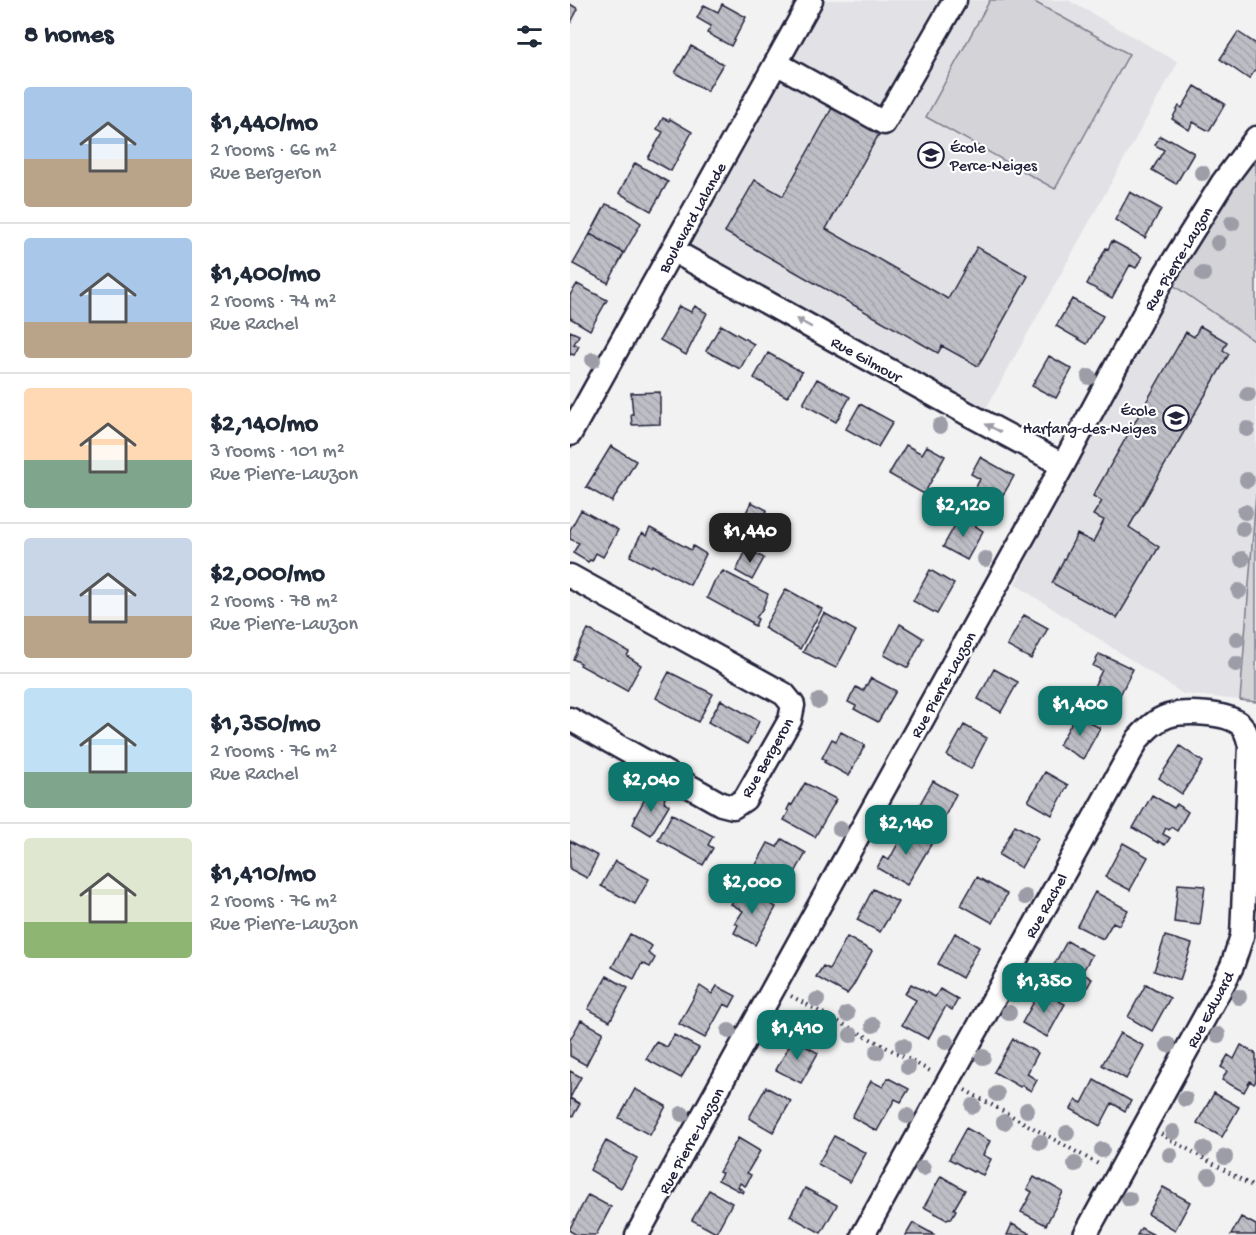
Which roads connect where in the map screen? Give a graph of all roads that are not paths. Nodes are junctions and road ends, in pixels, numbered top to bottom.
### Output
1 (811, 0) edge
2 (955, 0) edge
3 (776, 63) junction
4 (1256, 138) edge
5 (672, 250) junction
6 (570, 434) edge
7 (1064, 465) junction
8 (570, 576) edge
9 (570, 719) edge
10 (1241, 725) joint
11 (1249, 926) edge
12 (637, 1235) edge
13 (863, 1235) edge
14 (1085, 1235) edge

1 - 3 street, Boulevard Lalande
2 - 3 street
3 - 5 street, Boulevard Lalande
4 - 7 street, Rue Pierre-Lauzon
5 - 6 street, Boulevard Lalande
7 -> 5 street, Rue Gilmour
7 - 12 street, Rue Pierre-Lauzon
8 - 9 street, Rue Bergeron
10 - 11 street, Rue Edward
10 - 13 street, Rue Rachel
11 - 14 street, Rue Edward

